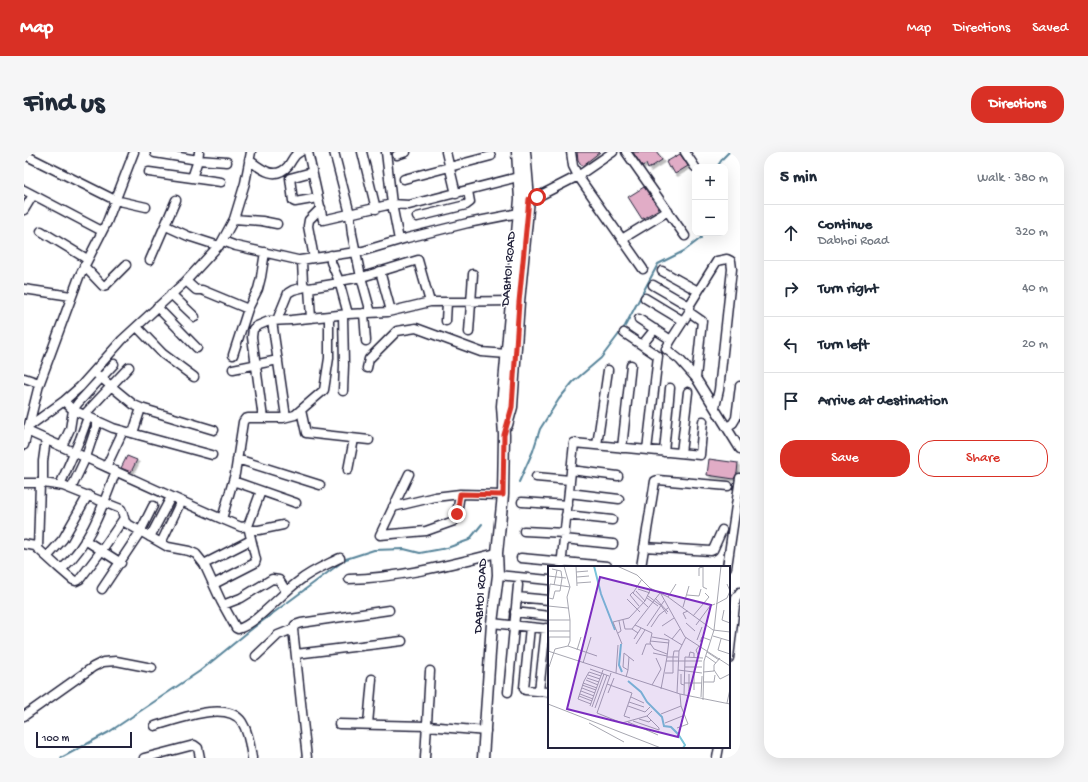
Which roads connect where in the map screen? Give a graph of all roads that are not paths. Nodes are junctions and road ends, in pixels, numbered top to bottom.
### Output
1 (134, 152) edge
2 (300, 152) edge
3 (308, 152) edge
4 (334, 152) edge
5 (362, 152) edge
6 (386, 152) edge
7 (406, 152) edge
8 (446, 152) edge
9 (517, 152) edge
10 (525, 152) edge
11 (571, 152) edge
12 (613, 152) edge
13 (626, 152) edge
14 (686, 152) edge
15 (24, 153) edge
16 (155, 153) dead end
17 (397, 155) dead end
18 (199, 156) edge
19 (250, 156) edge
20 (491, 156) dead end
21 (227, 162) dead end
22 (693, 164) edge
23 (450, 166) junction
24 (149, 172) dead end
25 (312, 172) junction
26 (578, 176) junction
27 (518, 177) junction
28 (192, 178) junction
29 (404, 178) dead end
30 (221, 182) dead end
31 (24, 190) edge
32 (468, 191) junction
33 (456, 194) junction
34 (33, 195) junction
35 (318, 198) junction
36 (524, 199) junction
37 (115, 200) junction
38 (176, 200) dead end
39 (392, 204) junction
40 (146, 207) dead end
41 (320, 208) junction
42 (376, 209) junction
43 (24, 210) edge
44 (668, 211) junction
45 (519, 213) junction
46 (350, 214) junction
47 (417, 217) dead end
48 (234, 219) junction
49 (277, 224) dead end
50 (166, 226) junction
51 (41, 231) dead end
52 (102, 231) junction
53 (685, 236) dead end
54 (622, 239) junction
55 (400, 240) junction
56 (221, 243) junction
57 (264, 252) junction
58 (356, 252) junction
59 (331, 255) junction
60 (314, 258) junction
61 (150, 260) dead end
62 (300, 260) junction
63 (86, 263) junction
64 (126, 265) dead end
65 (643, 269) dead end
66 (380, 271) junction
67 (662, 271) dead end
68 (473, 274) dead end
69 (361, 277) junction
70 (186, 281) junction
71 (339, 282) junction
72 (653, 285) dead end
73 (307, 288) junction
74 (24, 289) edge
75 (698, 291) junction
76 (172, 294) junction
77 (71, 296) junction
78 (645, 298) dead end
79 (515, 301) junction
80 (430, 302) junction
81 (447, 302) junction
82 (471, 302) junction
83 (157, 308) junction
84 (248, 309) junction
85 (689, 309) junction
86 (391, 311) junction
87 (367, 313) junction
88 (346, 314) junction
89 (329, 316) junction
90 (195, 317) dead end
91 (311, 318) junction
92 (639, 320) dead end
93 (275, 321) junction
94 (446, 321) dead end
95 (683, 321) junction
96 (137, 327) junction
97 (655, 329) junction
98 (469, 332) dead end
99 (624, 333) dead end
100 (671, 340) junction
101 (366, 342) dead end
102 (642, 345) junction
103 (197, 348) dead end
104 (666, 349) junction
105 (507, 354) junction
106 (233, 355) dead end
107 (658, 356) junction
108 (278, 360) junction
109 (114, 364) dead end
110 (256, 364) junction
111 (631, 365) dead end
112 (129, 367) dead end
113 (367, 368) dead end
114 (233, 369) dead end
115 (650, 369) dead end
116 (608, 370) dead end
117 (94, 372) junction
118 (194, 377) dead end
119 (24, 378) edge
120 (101, 378) junction
121 (696, 378) junction
122 (39, 383) junction
123 (111, 386) junction
124 (740, 386) edge
125 (670, 388) dead end
126 (343, 391) dead end
127 (688, 392) dead end
128 (64, 401) junction
129 (715, 407) junction
130 (141, 408) junction
131 (73, 410) junction
132 (301, 410) junction
133 (86, 416) junction
134 (286, 417) junction
135 (263, 418) junction
136 (703, 421) dead end
137 (98, 422) junction
138 (727, 426) junction
139 (28, 429) junction
140 (214, 430) dead end
141 (123, 431) junction
142 (133, 433) junction
143 (504, 435) junction
144 (46, 439) junction
145 (354, 439) junction
146 (369, 440) dead end
147 (24, 445) edge
148 (62, 446) junction
149 (597, 446) junction
150 (622, 448) junction
151 (740, 449) edge
152 (646, 450) junction
153 (74, 452) junction
154 (664, 452) junction
155 (681, 453) junction
156 (212, 455) dead end
157 (86, 457) junction
158 (237, 459) junction
159 (106, 467) junction
160 (348, 470) dead end
161 (571, 470) junction
162 (116, 471) junction
163 (409, 474) dead end
164 (618, 476) dead end
165 (536, 477) dead end
166 (740, 478) edge
167 (570, 480) junction
168 (233, 481) junction
169 (24, 483) edge
170 (42, 483) junction
171 (320, 485) dead end
172 (60, 486) junction
173 (728, 486) dead end
174 (71, 489) junction
175 (261, 491) junction
176 (569, 493) junction
177 (460, 494) junction
178 (88, 495) junction
179 (503, 495) junction
180 (171, 497) junction
181 (619, 499) dead end
182 (181, 501) junction
183 (104, 502) junction
184 (522, 502) dead end
185 (296, 503) dead end
186 (153, 506) dead end
187 (568, 506) junction
188 (394, 507) junction
189 (566, 515) junction
190 (124, 518) junction
191 (222, 519) junction
192 (612, 520) dead end
193 (283, 524) dead end
194 (249, 528) junction
195 (722, 530) dead end
196 (524, 531) dead end
197 (140, 532) junction
198 (564, 536) junction
199 (150, 537) junction
200 (85, 540) junction
201 (251, 540) junction
202 (161, 543) junction
203 (24, 544) edge
204 (613, 544) dead end
205 (644, 547) junction
206 (38, 549) junction
207 (102, 550) junction
208 (498, 553) junction
209 (47, 557) junction
210 (340, 558) dead end
211 (521, 558) dead end
212 (121, 563) junction
213 (204, 564) junction
214 (561, 564) edge
215 (608, 566) edge
216 (641, 566) edge
217 (727, 566) edge
218 (58, 567) junction
219 (498, 575) junction
220 (349, 579) dead end
221 (548, 580) edge
222 (214, 584) junction
223 (518, 585) dead end
224 (102, 589) dead end
225 (286, 591) junction
226 (740, 592) edge
227 (517, 597) junction
228 (548, 600) edge
229 (223, 605) junction
230 (389, 610) dead end
231 (515, 612) junction
232 (548, 616) edge
233 (492, 623) junction
234 (514, 625) junction
235 (530, 627) junction
236 (547, 628) edge
237 (293, 629) junction
238 (402, 641) dead end
239 (730, 649) edge
240 (296, 654) junction
241 (256, 656) dead end
242 (152, 668) dead end
243 (430, 671) dead end
244 (372, 680) dead end
245 (539, 691) junction
246 (508, 692) dead end
247 (548, 692) edge
248 (24, 716) edge
249 (340, 724) dead end
250 (368, 724) junction
251 (155, 726) dead end
252 (428, 726) junction
253 (486, 731) junction
254 (719, 748) edge
255 (163, 756) edge
256 (144, 758) edge
257 (200, 758) edge
258 (252, 758) edge
259 (307, 758) edge
260 (425, 758) edge
261 (483, 758) edge
262 (717, 758) edge

1 - 37 street
2 - 19 street
3 - 25 street
4 - 46 street
5 - 42 street
6 - 39 street
7 - 17 street
8 - 23 street
9 - 27 main road, DABHOI ROAD
10 - 36 main road, DABHOI ROAD
11 - 26 street
12 - 26 street
13 - 44 street
14 - 22 street
15 - 37 street
16 - 18 street
18 - 21 street
18 - 28 street
19 - 48 street
20 - 23 street
23 - 29 street
23 - 33 street
24 - 28 street
25 - 35 street
25 - 35 street
26 - 36 street
26 - 54 street
27 - 32 street
27 - 36 main road, DABHOI ROAD
28 - 30 street
31 - 34 street
32 - 33 street
32 - 47 street
33 - 39 street
34 - 43 street
34 - 52 street
35 - 41 street
36 - 45 main road, DABHOI ROAD
36 - 79 main road, DABHOI ROAD
37 - 40 street
37 - 52 street
38 - 50 street
39 - 42 street
39 - 55 street
41 - 46 street
41 - 60 street
42 - 46 street
44 - 53 street
44 - 54 street
45 - 55 street
45 - 79 main road, DABHOI ROAD
46 - 58 street
48 - 49 street
48 - 56 street
50 - 56 street
50 - 61 street
51 - 63 street
52 - 63 street
54 - 65 street
55 - 58 street
56 - 57 street
56 - 70 street
57 - 62 street
57 - 84 street
58 - 59 street
58 - 69 street
59 - 60 street
59 - 71 street
60 - 62 street
62 - 73 street
63 - 64 street
63 - 77 street
66 - 69 street
66 - 80 street
66 - 86 street
67 - 75 street
68 - 82 street
69 - 71 street
69 - 87 street
70 - 76 street
70 - 84 street
71 - 73 street
71 - 88 street
72 - 85 street
73 - 91 street
73 - 93 street
74 - 77 street
75 - 85 street
75 - 129 street
76 - 83 street
76 - 90 street
77 - 122 street
78 - 95 street
79 - 82 street
79 - 105 main road, DABHOI ROAD
79 - 143 main road, DABHOI ROAD
80 - 81 street
80 - 86 street
81 - 82 street
81 - 94 street
82 - 98 street
83 - 96 street
83 - 103 street
84 - 106 street
85 - 95 street
85 - 121 street
86 - 87 street
87 - 88 street
87 - 101 street
88 - 89 street
88 - 126 street
89 - 91 street
89 - 132 street
91 - 93 street
92 - 97 street
93 - 108 street
93 - 110 street
95 - 100 street
96 - 117 street
96 - 118 street
97 - 100 street
97 - 102 street
99 - 102 street
100 - 104 street
102 - 107 street
104 - 107 street
104 - 121 street
105 - 113 street
105 - 143 main road, DABHOI ROAD
107 - 115 street
107 - 152 street
108 - 110 street
108 - 134 street
109 - 120 street
110 - 114 street
110 - 135 street
111 - 150 street
112 - 123 street
116 - 149 street
117 - 120 street
117 - 128 street
119 - 122 street
120 - 123 street
120 - 131 street
121 - 129 street
122 - 139 street
123 - 130 street
123 - 133 street
124 - 138 street
125 - 154 street
127 - 155 street
128 - 131 street
128 - 139 street
129 - 138 street
130 - 140 street
130 - 142 street
131 - 133 street
131 - 148 street
132 - 134 street
132 - 145 street
133 - 137 street
133 - 153 street
134 - 135 street
135 - 158 street
136 - 155 street
137 - 141 street
137 - 157 street
138 - 151 street
139 - 144 street
139 - 147 street
141 - 142 street
141 - 159 street
142 - 156 street
143 - 179 main road, DABHOI ROAD
144 - 148 street
144 - 170 street
145 - 146 street
145 - 160 street
148 - 153 street
149 - 150 street
149 - 161 street
150 - 152 street
152 - 154 street
153 - 157 street
153 - 172 street
154 - 155 street
157 - 159 street
157 - 174 street
158 - 168 street
158 - 171 street
159 - 162 street
161 - 164 street
161 - 167 street
162 - 180 street
162 - 183 street
163 - 188 street
165 - 167 street
166 - 217 street
167 - 176 street
168 - 175 street
168 - 191 street
169 - 170 street
170 - 172 street
170 - 206 street
172 - 174 street
173 - 205 street
174 - 178 street
175 - 185 street
175 - 194 street
176 - 181 street
176 - 187 street
177 - 179 street
177 - 188 street
177 - 188 street
178 - 183 street
178 - 209 street
179 - 208 main road, DABHOI ROAD
180 - 182 street
180 - 199 street
182 - 191 street
182 - 202 street
183 - 190 street
183 - 200 street
184 - 187 street
186 - 197 street
187 - 189 street
189 - 192 street
189 - 198 street
190 - 197 street
190 - 207 street
191 - 194 street
193 - 194 street
194 - 201 street
195 - 205 street
196 - 198 street
197 - 199 street
197 - 212 street
198 - 204 street
198 - 214 street
199 - 202 street
200 - 207 street
200 - 218 street
201 - 213 street
201 - 222 street
202 - 213 street
203 - 206 street
205 - 216 street
206 - 209 street
207 - 212 street
207 - 218 street
208 - 219 main road, DABHOI ROAD
208 - 220 street
209 - 218 street
210 - 225 street
211 - 214 street
212 - 224 street
213 - 222 street
214 - 215 street
219 - 221 street
219 - 233 main road, DABHOI ROAD
222 - 229 street
223 - 227 street
225 - 229 street
225 - 229 street
226 - 239 street
227 - 228 street
227 - 231 street
230 - 237 street
231 - 232 street
231 - 234 street
233 - 234 street
233 - 253 main road, DABHOI ROAD
234 - 235 street
234 - 246 street
235 - 236 street
235 - 245 street
236 - 245 street
237 - 240 street
237 - 241 street
238 - 240 street
240 - 259 street
242 - 248 street
243 - 252 street
244 - 250 street
245 - 247 street
249 - 250 street
250 - 252 street
251 - 258 street
252 - 253 street
252 - 260 street
253 - 261 main road, DABHOI ROAD
254 - 262 street
255 - 256 street
255 - 257 street

